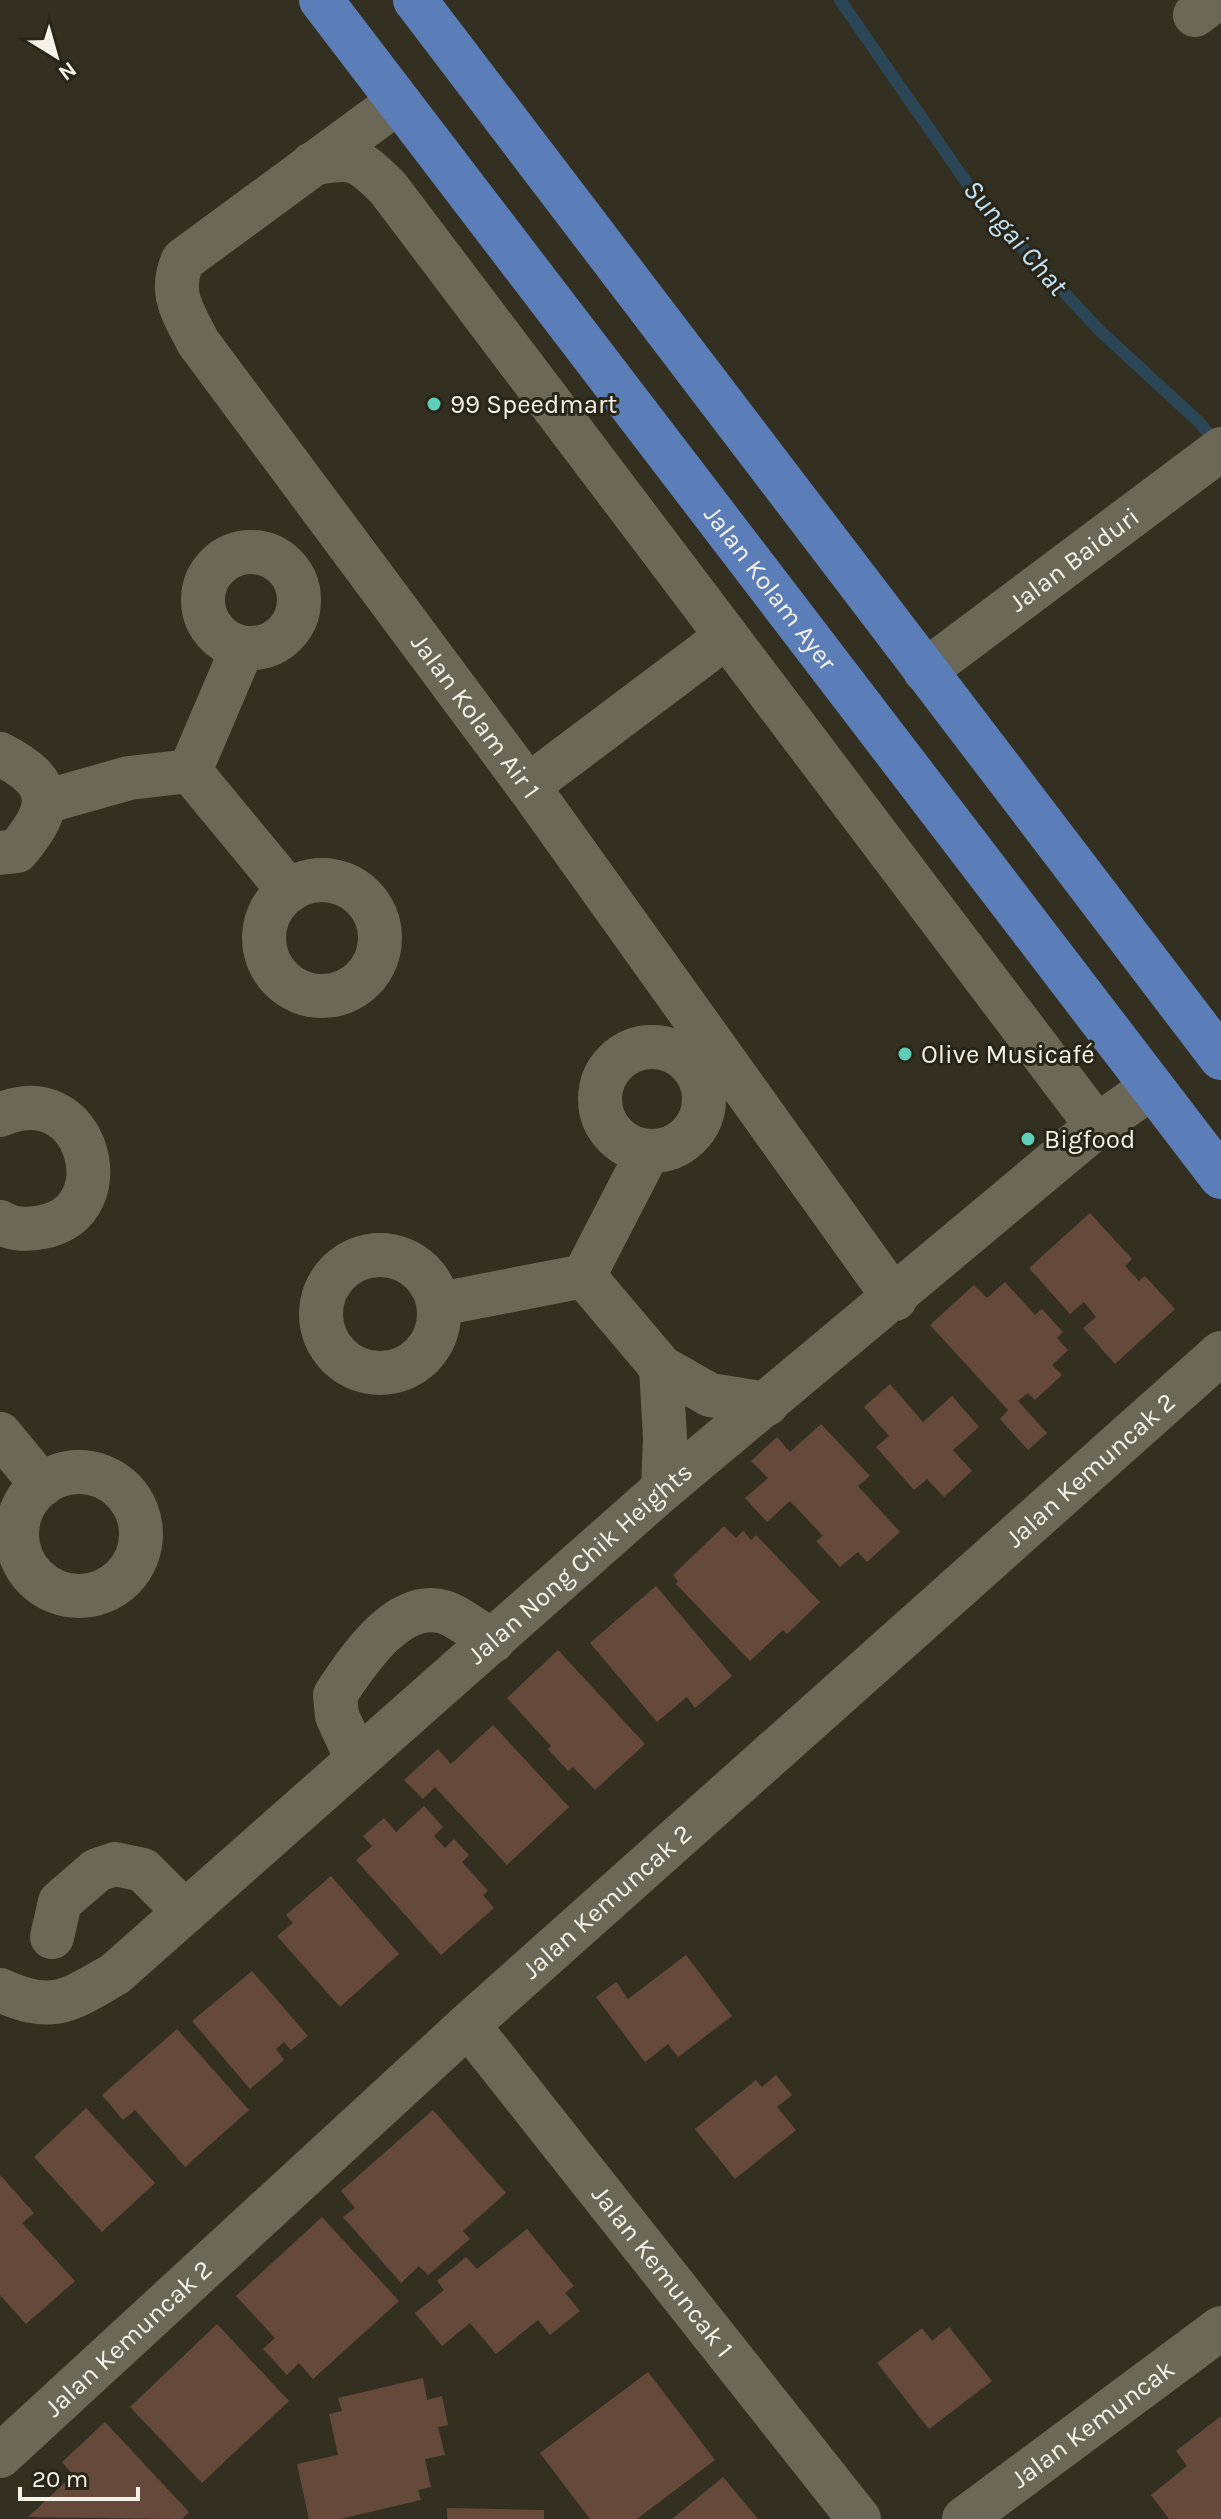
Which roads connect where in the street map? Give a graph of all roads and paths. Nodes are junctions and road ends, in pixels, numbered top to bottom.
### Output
1 (321, 0) edge
2 (415, 0) edge
3 (398, 102) junction
4 (312, 164) junction
5 (1221, 449) edge
6 (726, 637) junction
7 (242, 649) dead end
8 (925, 671) junction
9 (0, 754) edge
10 (190, 771) junction
11 (528, 786) junction
12 (44, 802) junction
13 (0, 853) edge
14 (289, 891) dead end
15 (1221, 1058) edge
16 (1152, 1087) junction
17 (0, 1115) edge
18 (1097, 1126) junction
19 (648, 1152) dead end
20 (1221, 1177) edge
21 (2, 1229) edge
22 (584, 1276) junction
23 (895, 1299) junction
24 (440, 1304) dead end
25 (1221, 1353) edge
26 (661, 1367) junction
27 (767, 1404) junction
28 (0, 1434) edge
29 (42, 1485) dead end
30 (663, 1489) junction
31 (493, 1641) junction
32 (356, 1757) junction
33 (185, 1912) junction
34 (52, 1937) dead end
35 (0, 1990) edge
36 (468, 2025) junction
37 (1218, 2338) edge
38 (0, 2456) edge
39 (859, 2519) edge
40 (964, 2519) edge

1 - 3 main road, Jalan Kolam Ayer
2 - 8 main road
3 - 4 street, Jalan Kolam Air 1
3 - 16 main road, Jalan Kolam Ayer
4 - 6 street, Jalan Kolam Air 1
4 - 11 street, Jalan Kolam Air 1
5 - 8 street, Jalan Baiduri
6 - 11 street
6 - 18 street, Jalan Kolam Air 1
7 - 10 street
8 - 15 main road
9 - 12 street
10 - 12 street
10 - 14 street
11 - 23 street, Jalan Kolam Air 1
12 - 13 street
16 - 18 street, Jalan Nong Chik Heights
16 - 20 main road, Jalan Kolam Ayer
17 - 21 street
18 - 23 street, Jalan Nong Chik Heights
19 - 22 street
22 - 24 street
22 - 26 street
23 - 27 street, Jalan Nong Chik Heights
25 - 36 street, Jalan Kemuncak 2
26 - 27 street
26 - 30 street
27 - 30 street, Jalan Nong Chik Heights
28 - 29 street
30 - 31 street, Jalan Nong Chik Heights
31 - 32 street, Jalan Nong Chik Heights
31 - 32 street
32 - 33 street, Jalan Nong Chik Heights
33 - 34 street
33 - 35 street, Jalan Nong Chik Heights
36 - 38 street, Jalan Kemuncak 2
36 - 39 street, Jalan Kemuncak 1
37 - 40 street, Jalan Kemuncak

